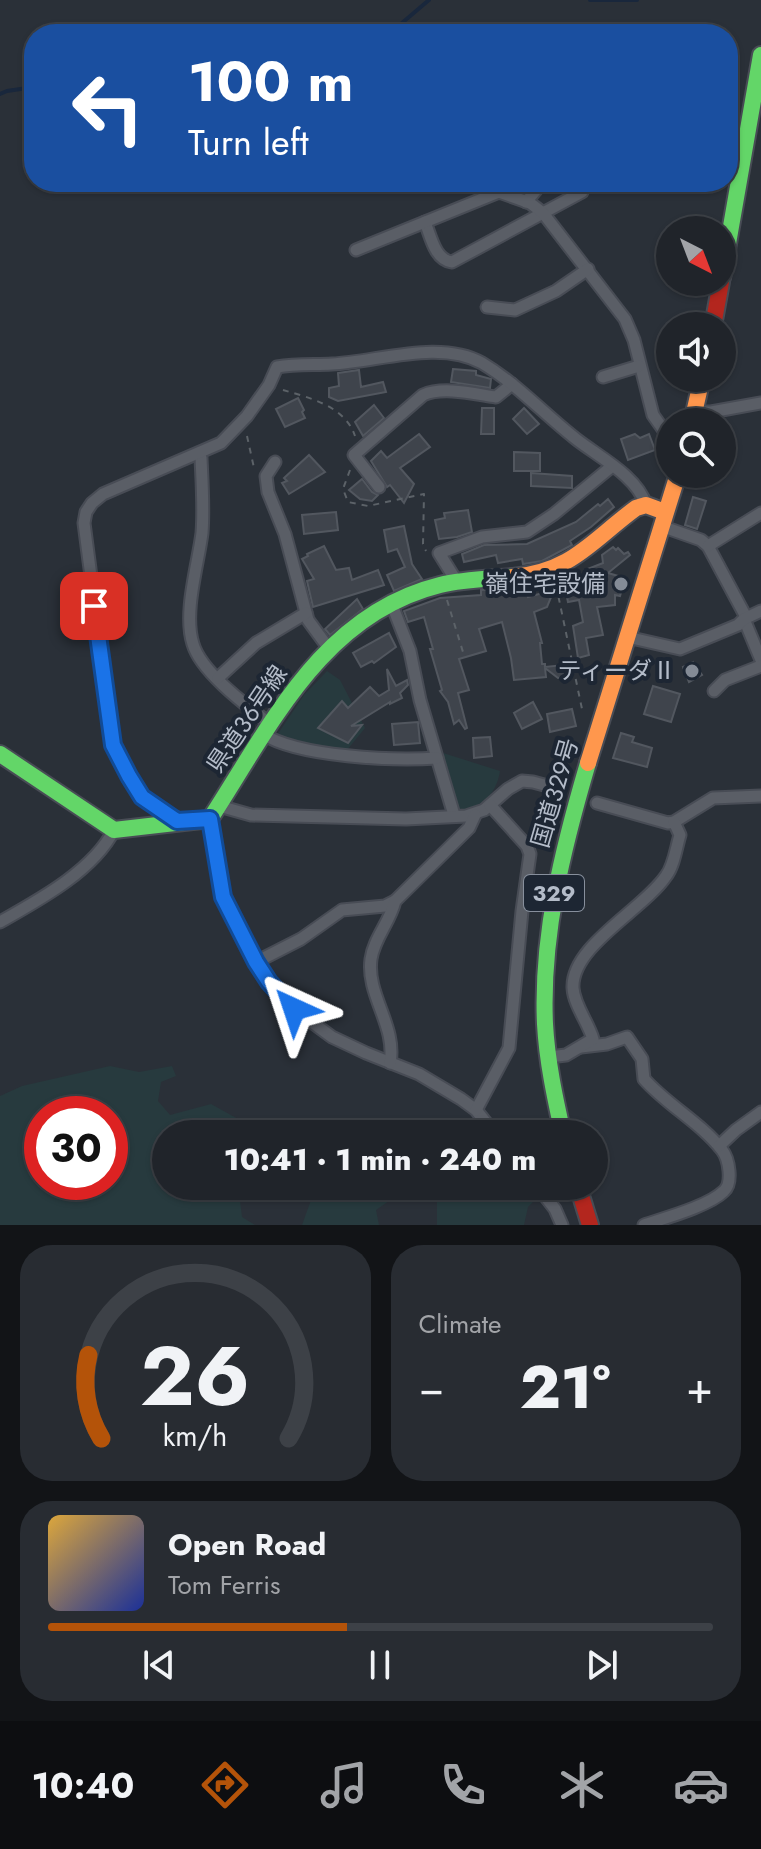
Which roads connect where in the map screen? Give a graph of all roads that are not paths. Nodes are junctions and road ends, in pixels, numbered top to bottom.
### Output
1 (761, 55) edge
2 (485, 192) edge
3 (505, 192) edge
4 (534, 192) edge
5 (582, 192) dead end
6 (526, 202) junction
7 (543, 213) junction
8 (736, 218) edge
9 (425, 222) junction
10 (356, 250) dead end
11 (588, 269) junction
12 (487, 307) dead end
13 (639, 366) junction
14 (603, 377) dead end
15 (512, 384) junction
16 (761, 403) edge
17 (733, 408) edge
18 (656, 419) edge
19 (199, 453) junction
20 (275, 462) dead end
21 (611, 467) junction
22 (379, 487) dead end
23 (673, 488) edge
24 (646, 505) junction
25 (761, 513) edge
26 (663, 519) junction
27 (708, 546) junction
28 (450, 583) junction
29 (392, 605) junction
30 (761, 611) edge
31 (306, 613) junction
32 (745, 618) junction
33 (627, 637) junction
34 (330, 650) junction
35 (761, 663) edge
36 (218, 678) junction
37 (714, 691) dead end
38 (266, 729) junction
39 (0, 754) edge
40 (437, 758) junction
41 (559, 789) dead end
42 (761, 796) edge
43 (597, 803) dead end
44 (490, 805) junction
45 (215, 813) junction
46 (454, 815) junction
47 (475, 815) junction
48 (177, 821) junction
49 (674, 822) junction
50 (114, 830) junction
51 (395, 901) junction
52 (0, 922) edge
53 (256, 962) junction
54 (581, 1047) junction
55 (549, 1057) junction
56 (390, 1063) junction
57 (476, 1110) junction
58 (761, 1112) edge
59 (484, 1120) edge
60 (559, 1120) edge
61 (719, 1146) junction
62 (548, 1200) edge
63 (582, 1200) edge
64 (562, 1225) edge
65 (590, 1225) edge
66 (644, 1225) edge

1 - 8 main road
2 - 9 street
3 - 6 street
4 - 6 street
5 - 7 street
6 - 7 street
7 - 9 street
7 - 11 street
9 - 10 street
11 - 12 street
11 - 13 street
13 - 14 street
13 - 18 street
15 - 19 street
15 - 21 street
15 - 22 street
16 - 17 street
19 - 36 street
19 - 48 street
20 - 31 street
21 - 24 street
21 - 28 street
23 - 26 main road, 国道329号 / 329
24 - 26 main road
24 - 28 main road, 県道36号線
25 - 27 street
26 - 27 street
26 - 33 main road, 国道329号 / 329
27 - 32 street
28 - 29 main road, 県道36号線
29 - 34 main road, 県道36号線
29 - 40 street
30 - 32 street
31 - 34 street
31 - 36 street
32 - 33 street
32 - 35 street
33 - 55 main road, 国道329号 / 329
34 - 38 main road, 県道36号線
35 - 37 street
36 - 38 street
38 - 40 street
38 - 45 main road, 県道36号線
39 - 50 main road
40 - 46 street
41 - 44 street
42 - 49 street
43 - 49 street
44 - 47 street
44 - 57 street
45 - 46 street
45 - 48 main road
45 - 53 street
46 - 47 street
47 - 51 street
48 - 50 main road
49 - 54 street
50 - 52 street
51 - 53 street
51 - 56 street
53 - 56 street
54 - 55 street
54 - 61 street
55 - 60 main road, 国道329号 / 329
56 - 57 street
57 - 59 street
58 - 61 street
61 - 66 street
62 - 64 street
63 - 65 main road

